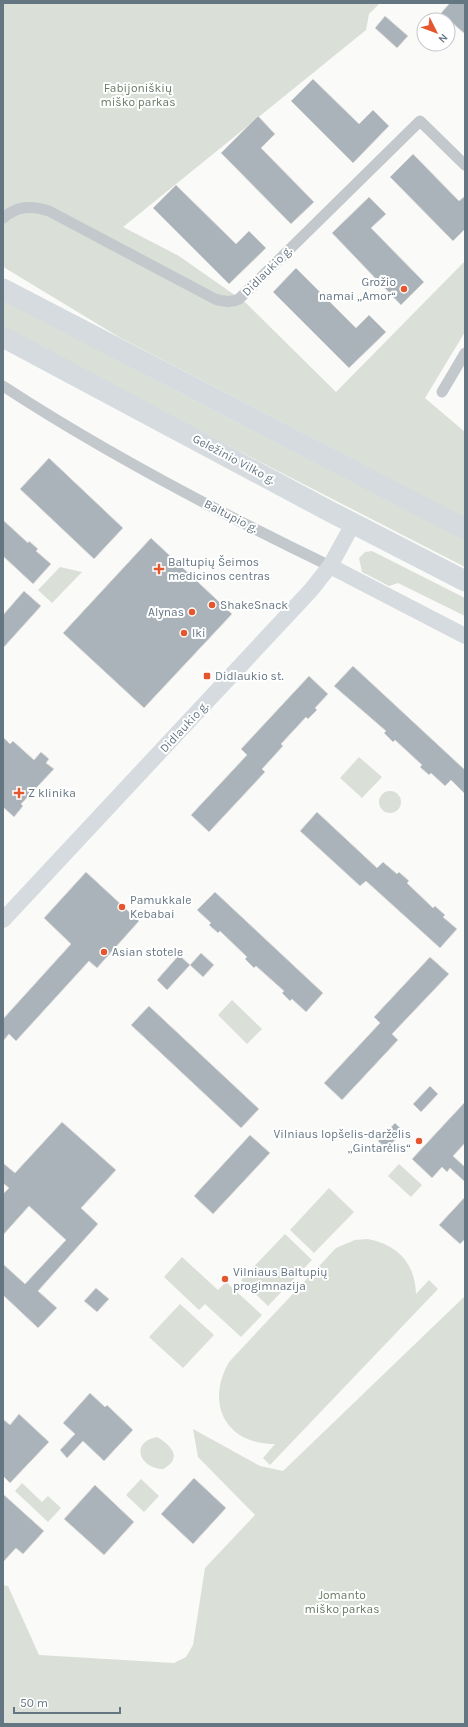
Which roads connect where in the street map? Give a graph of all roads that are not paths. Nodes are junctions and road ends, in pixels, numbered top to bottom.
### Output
1 (465, 165) edge
2 (3, 218) edge
3 (3, 289) edge
4 (3, 337) edge
5 (465, 354) edge
6 (3, 386) edge
7 (442, 392) dead end
8 (353, 524) junction
9 (465, 529) edge
10 (330, 566) junction
11 (465, 580) edge
12 (465, 636) edge
13 (3, 920) edge

1 - 2 street, Didlaukio g.
3 - 9 highway
4 - 8 highway, Geležinio Vilko g.
5 - 7 street
6 - 10 street, Baltupio g.
8 - 10 street, Didlaukio g.
8 - 11 highway, Geležinio Vilko g.
10 - 12 street, Baltupio g.
10 - 13 street, Didlaukio g.

